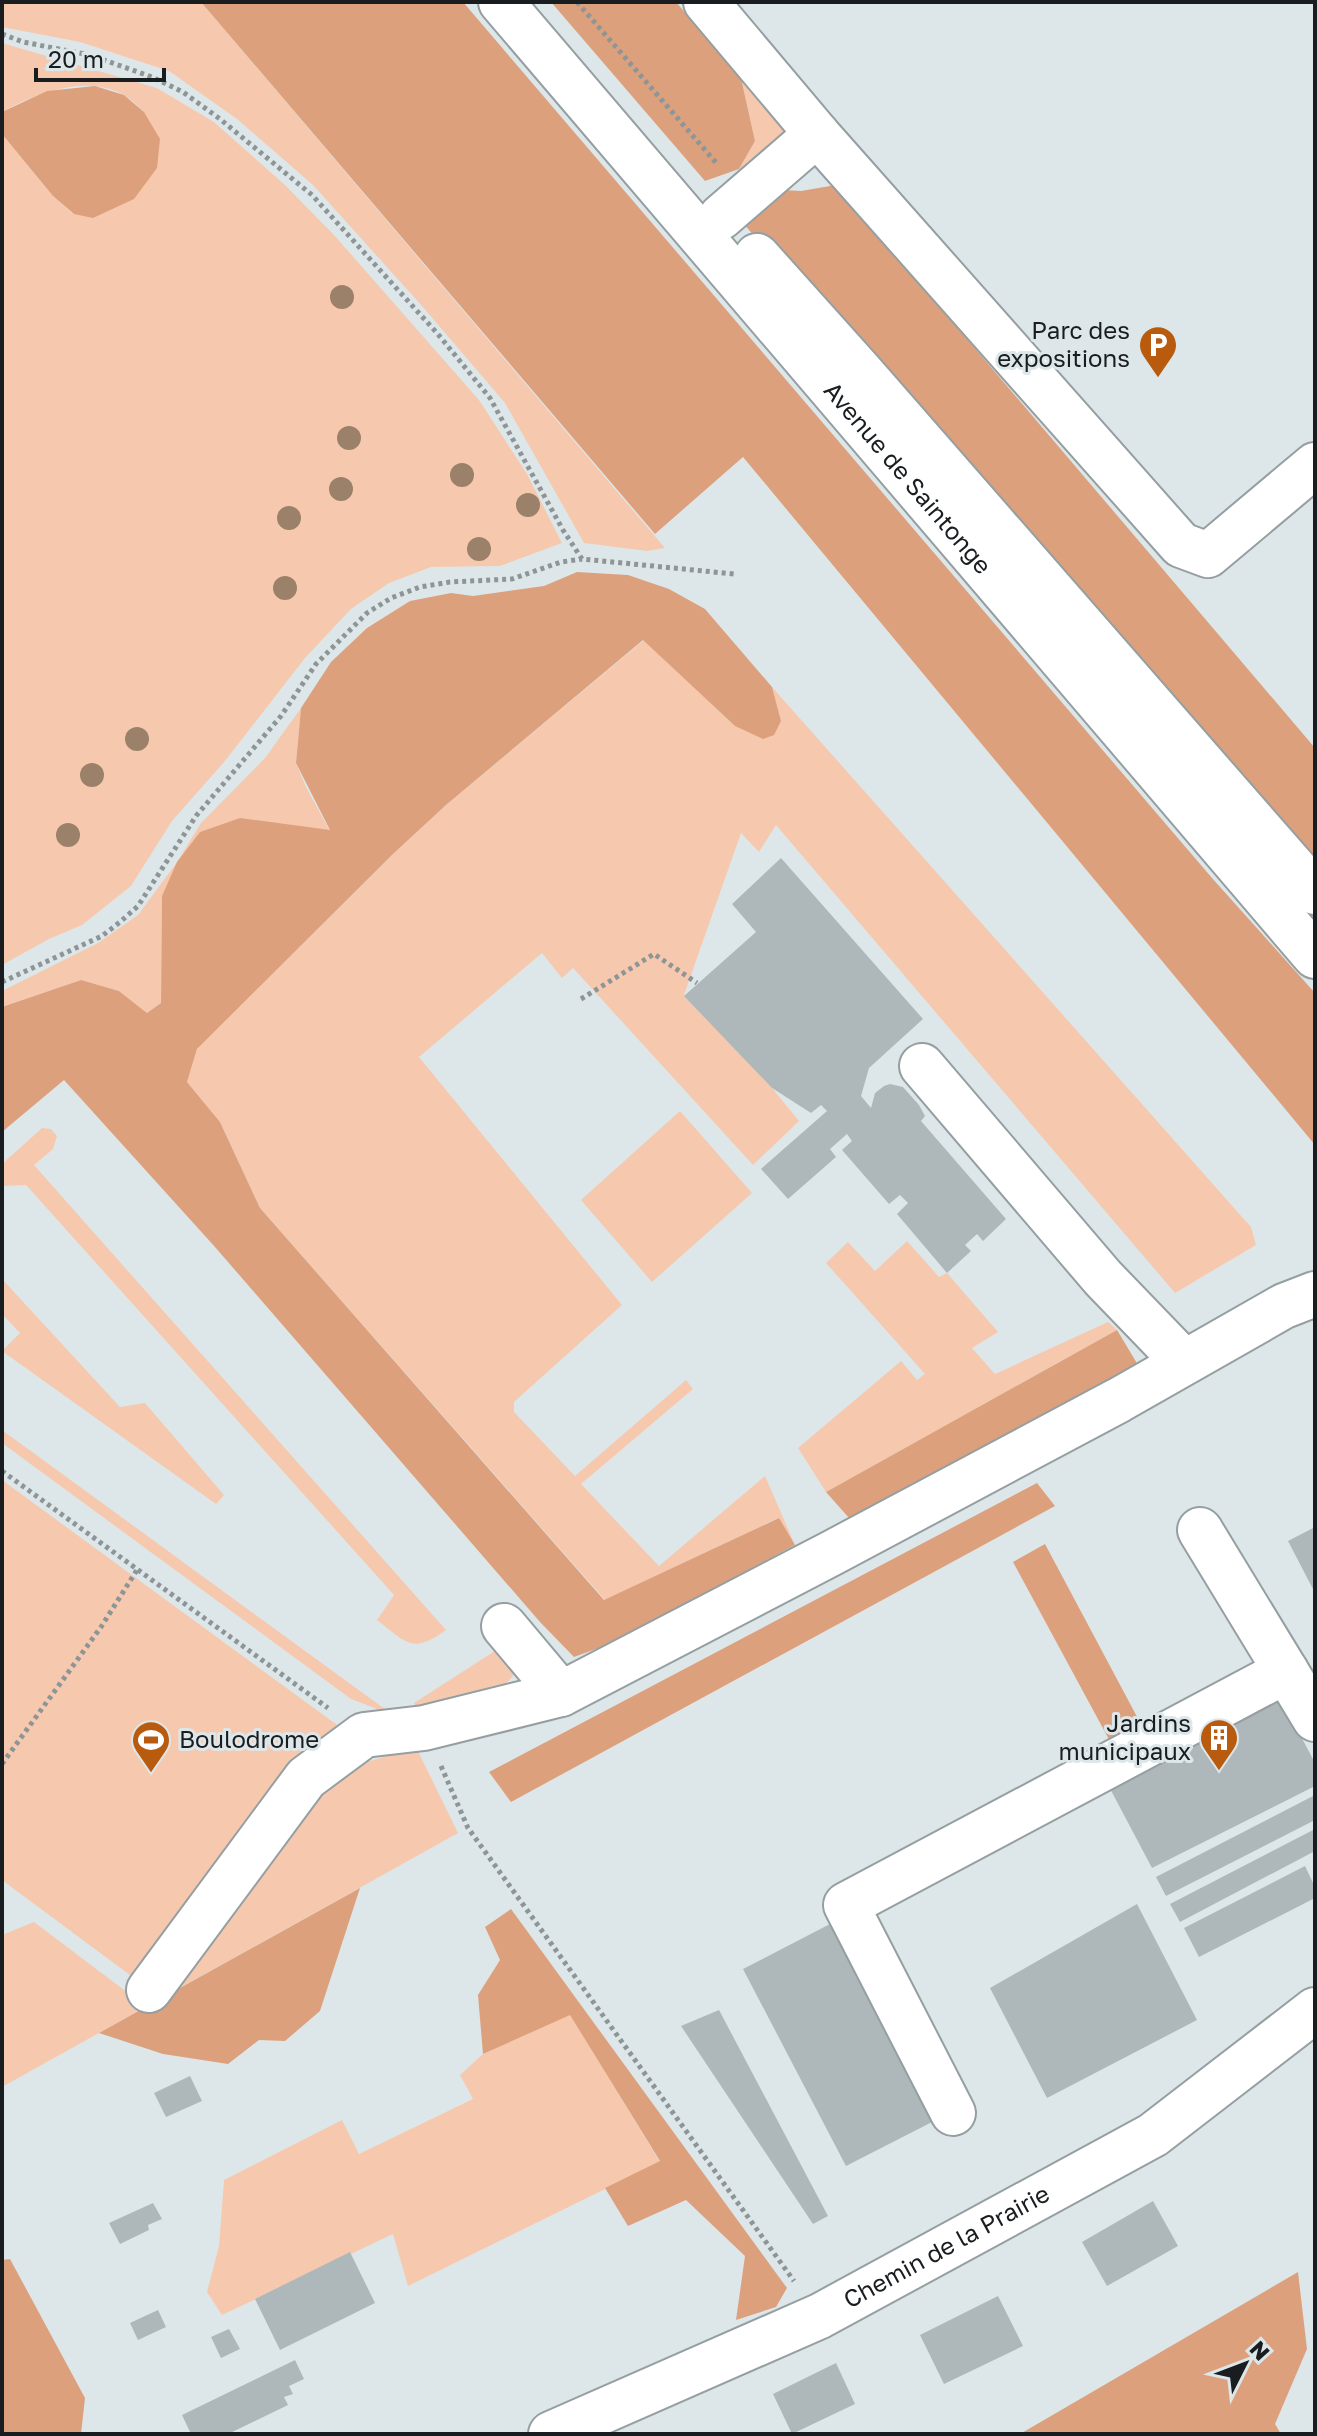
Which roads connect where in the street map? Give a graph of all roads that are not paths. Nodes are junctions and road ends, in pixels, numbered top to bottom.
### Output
1 (501, 2) edge
2 (533, 2) edge
3 (706, 2) edge
4 (817, 134) junction
5 (721, 217) junction
6 (1315, 465) edge
7 (1315, 892) edge
8 (1315, 956) edge
9 (922, 1066) dead end
10 (1315, 1294) edge
11 (1184, 1362) junction
12 (1200, 1530) dead end
13 (504, 1626) dead end
14 (1286, 1671) junction
15 (561, 1694) junction
16 (1315, 1719) edge
17 (149, 1990) dead end
18 (1315, 2010) edge
19 (953, 2113) dead end
20 (551, 2434) edge

1 - 8 main road, Avenue de Saintonge
2 - 5 main road, Avenue de Saintonge
3 - 4 main road
4 - 5 main road
4 - 6 main road
5 - 7 main road, Avenue de Saintonge
9 - 11 main road
10 - 11 main road
11 - 15 main road
12 - 14 main road
13 - 15 main road
14 - 16 main road
14 - 19 main road
15 - 17 main road
18 - 20 main road, Chemin de la Prairie

